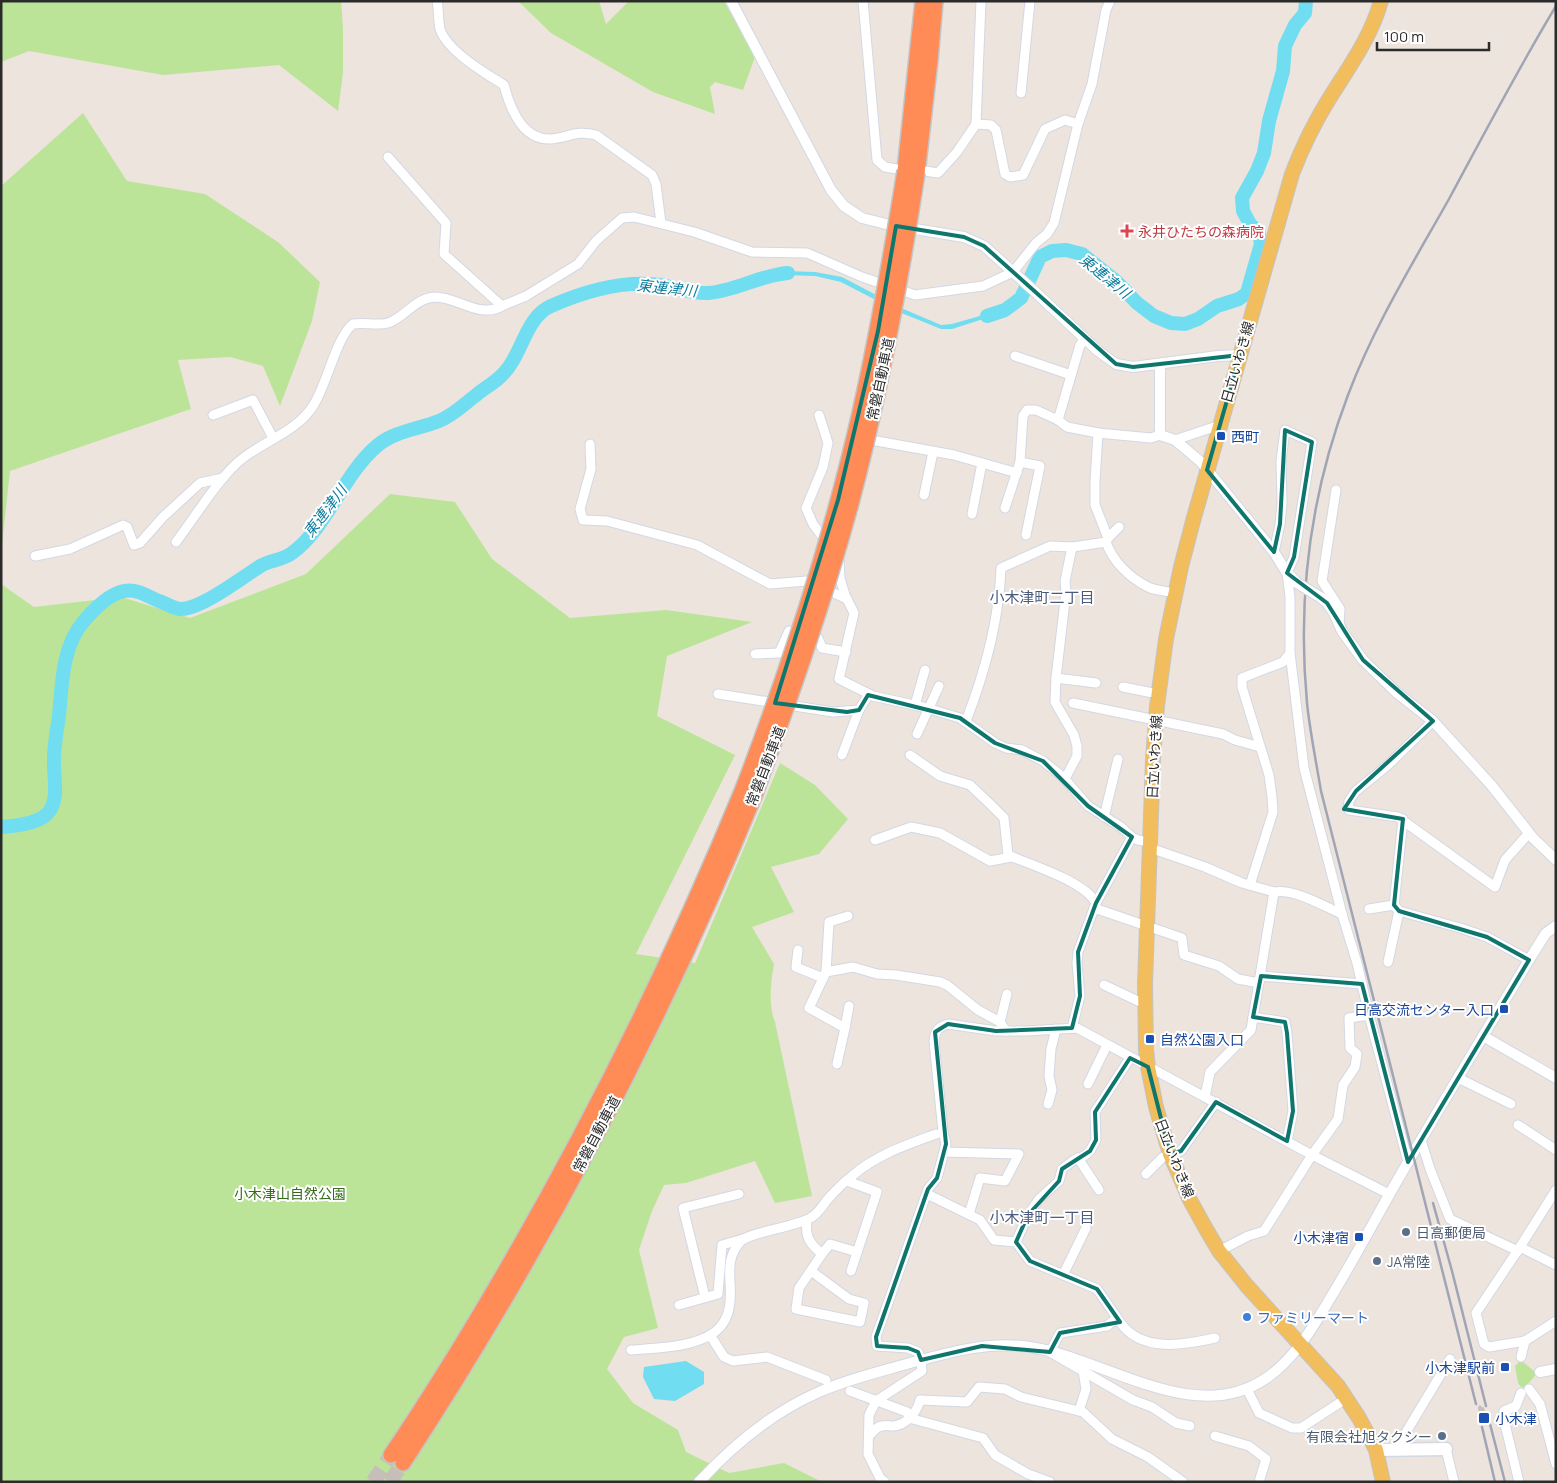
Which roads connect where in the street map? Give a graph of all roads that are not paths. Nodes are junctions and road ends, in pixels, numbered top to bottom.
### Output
1 (437, 1) edge
2 (731, 1) edge
3 (863, 1) edge
4 (917, 1) edge
5 (923, 1) edge
6 (935, 1) edge
7 (942, 1) edge
8 (981, 1) edge
9 (1030, 1) edge
10 (1381, 1) edge
11 (1109, 2) edge
12 (918, 58) junction
13 (1021, 93) dead end
14 (925, 106) junction
15 (976, 124) junction
16 (1078, 124) junction
17 (388, 157) dead end
18 (911, 171) junction
19 (661, 223) junction
20 (1015, 274) junction
21 (502, 306) junction
22 (1085, 339) junction
23 (1240, 355) junction
24 (1015, 356) dead end
25 (1160, 365) junction
26 (1071, 374) junction
27 (213, 415) dead end
28 (819, 415) dead end
29 (1058, 420) junction
30 (1220, 425) junction
31 (1098, 433) junction
32 (1160, 435) junction
33 (273, 438) junction
34 (871, 440) dead end
35 (1175, 440) junction
36 (590, 444) dead end
37 (933, 452) junction
38 (1020, 462) junction
39 (982, 463) junction
40 (1207, 470) junction
41 (1016, 473) junction
42 (223, 478) junction
43 (1336, 490) dead end
44 (924, 495) dead end
45 (1005, 508) dead end
46 (972, 514) dead end
47 (1119, 527) dead end
48 (1026, 535) dead end
49 (1107, 540) junction
50 (176, 542) dead end
51 (1072, 546) junction
52 (1274, 552) junction
53 (35, 556) dead end
54 (1287, 573) junction
55 (1175, 592) junction
56 (847, 599) junction
57 (1339, 625) junction
58 (846, 652) junction
59 (1290, 653) junction
60 (755, 654) dead end
61 (925, 670) dead end
62 (1056, 678) junction
63 (1096, 682) dead end
64 (939, 686) dead end
65 (1123, 687) dead end
66 (718, 694) dead end
67 (869, 694) junction
68 (1158, 694) junction
69 (1073, 703) dead end
70 (914, 705) junction
71 (928, 708) junction
72 (859, 710) junction
73 (966, 721) junction
74 (1155, 721) junction
75 (1432, 721) junction
76 (917, 734) dead end
77 (1260, 747) junction
78 (842, 754) dead end
79 (910, 755) dead end
80 (1118, 760) dead end
81 (1064, 779) junction
82 (1104, 817) junction
83 (1403, 819) junction
84 (1529, 833) junction
85 (1132, 837) junction
86 (875, 840) dead end
87 (1150, 845) junction
88 (1011, 857) junction
89 (1556, 860) edge
90 (1250, 885) junction
91 (1274, 892) junction
92 (1095, 906) junction
93 (1397, 908) junction
94 (1369, 909) dead end
95 (1342, 914) junction
96 (848, 916) dead end
97 (1556, 926) edge
98 (1147, 927) junction
99 (798, 950) dead end
100 (1529, 960) junction
101 (1388, 962) dead end
102 (824, 975) junction
103 (1260, 979) junction
104 (1362, 984) junction
105 (1104, 985) dead end
106 (1007, 994) dead end
107 (1144, 1003) junction
108 (849, 1006) dead end
109 (1369, 1015) junction
110 (1253, 1017) junction
111 (1000, 1022) junction
112 (845, 1028) junction
113 (1072, 1028) junction
114 (1056, 1029) junction
115 (1006, 1031) junction
116 (1483, 1036) junction
117 (1107, 1045) junction
118 (1130, 1058) junction
119 (837, 1064) dead end
120 (1148, 1067) junction
121 (1458, 1078) junction
122 (1556, 1078) edge
123 (1088, 1084) dead end
124 (1206, 1097) junction
125 (1216, 1102) junction
126 (1048, 1104) dead end
127 (1511, 1104) dead end
128 (1518, 1126) dead end
129 (936, 1134) dead end
130 (1421, 1140) junction
131 (1287, 1141) junction
132 (1556, 1150) edge
133 (944, 1152) junction
134 (1170, 1154) junction
135 (1312, 1155) junction
136 (1078, 1158) junction
137 (1408, 1162) junction
138 (1146, 1174) dead end
139 (847, 1181) junction
140 (1099, 1190) dead end
141 (1556, 1190) edge
142 (739, 1194) dead end
143 (927, 1194) junction
144 (1389, 1194) junction
145 (968, 1214) junction
146 (807, 1220) junction
147 (1086, 1228) dead end
148 (743, 1239) junction
149 (1016, 1242) junction
150 (1519, 1249) junction
151 (1220, 1251) junction
152 (857, 1252) junction
153 (822, 1254) junction
154 (1556, 1265) edge
155 (811, 1271) junction
156 (851, 1271) dead end
157 (1063, 1275) junction
158 (705, 1297) junction
159 (679, 1305) dead end
160 (1556, 1321) edge
161 (1120, 1322) junction
162 (710, 1334) junction
163 (1215, 1338) dead end
164 (1525, 1341) junction
165 (1300, 1344) junction
166 (631, 1350) dead end
167 (1050, 1352) junction
168 (1521, 1357) dead end
169 (1450, 1359) dead end
170 (921, 1360) junction
171 (1556, 1369) edge
172 (1083, 1371) junction
173 (1540, 1372) dead end
174 (826, 1380) dead end
175 (1247, 1389) junction
176 (850, 1391) dead end
177 (1347, 1398) junction
178 (876, 1401) junction
179 (1079, 1411) junction
180 (910, 1418) junction
181 (1190, 1426) dead end
182 (869, 1436) junction
183 (1215, 1436) dead end
184 (1399, 1449) junction
185 (1446, 1449) joint
186 (1376, 1450) junction
187 (397, 1459) tunnel mouth
188 (1556, 1464) edge
189 (699, 1482) edge
190 (885, 1482) edge
191 (1050, 1482) edge
192 (1183, 1482) edge
193 (1259, 1482) edge
194 (1384, 1482) edge
195 (1454, 1482) edge
196 (1519, 1482) edge

1 - 19 street
2 - 20 street
3 - 18 street
4 - 12 highway
5 - 12 highway, 常磐自動車道
6 - 14 highway, 常磐自動車道
7 - 14 highway
8 - 15 street
9 - 13 street
10 - 23 main road, 日立いわき線
11 - 16 street
12 - 18 highway, 常磐自動車道
14 - 18 highway, 常磐自動車道
15 - 16 street
15 - 18 street
16 - 20 street
17 - 21 street
18 - 187 highway, 常磐自動車道, bridge
19 - 20 street
19 - 21 street
20 - 22 street
21 - 33 street
22 - 25 street
22 - 26 street
23 - 25 street
23 - 30 main road, 日立いわき線
24 - 26 street
25 - 32 street
26 - 29 street
27 - 33 street
28 - 56 street
29 - 31 street
29 - 38 street
30 - 35 street
30 - 40 main road, 日立いわき線
31 - 32 street
31 - 49 street
32 - 35 street
33 - 42 street
34 - 37 street
35 - 40 street
36 - 56 street
37 - 39 street
37 - 44 street
38 - 41 street
38 - 48 street
39 - 41 street
39 - 46 street
40 - 52 street
40 - 55 main road, 日立いわき線
41 - 45 street
42 - 50 street
42 - 53 street
43 - 57 street
47 - 49 street
49 - 51 street
49 - 55 street
51 - 62 street
51 - 73 street
52 - 54 street
52 - 54 street
54 - 57 street, bridge
54 - 59 street
55 - 68 main road, 日立いわき線
56 - 58 street
57 - 75 street
58 - 60 street
58 - 67 street
59 - 77 street
59 - 95 street
61 - 70 street
62 - 63 street
62 - 81 street
64 - 71 street
65 - 68 street
66 - 72 street
67 - 70 street
67 - 72 street
68 - 74 main road, 日立いわき線
69 - 74 street
70 - 71 street
71 - 73 street
71 - 76 street
72 - 78 street
73 - 81 street
74 - 77 street
74 - 87 main road, 日立いわき線
75 - 83 street
75 - 84 street
77 - 90 street
79 - 88 street
80 - 82 street
81 - 82 street
82 - 85 street
83 - 84 street
83 - 93 street
84 - 89 street
85 - 87 street
85 - 92 street
86 - 88 street
87 - 90 street
87 - 98 main road, 日立いわき線
88 - 92 street
90 - 91 street
91 - 95 street
91 - 103 street
92 - 98 street
92 - 113 street
93 - 94 street
93 - 100 street
93 - 101 street
95 - 104 street
96 - 102 street
97 - 100 street
98 - 103 street
98 - 107 main road, 日立いわき線
99 - 102 street
100 - 116 street
102 - 111 street
102 - 112 street
103 - 104 street
103 - 110 street
104 - 109 street
105 - 107 street
106 - 111 street
107 - 120 main road, 日立いわき線
108 - 112 street
109 - 135 street
109 - 137 street
110 - 124 street
110 - 131 street
111 - 115 street
112 - 119 street
113 - 114 street
113 - 117 street
114 - 115 street
114 - 126 street
115 - 133 street
116 - 121 street
116 - 122 street
117 - 118 street
117 - 123 street
118 - 120 street
118 - 136 street
120 - 124 street
120 - 134 main road, 日立いわき線
121 - 127 street
121 - 130 street
124 - 125 street
125 - 131 street
125 - 134 street
128 - 132 street
129 - 139 street
130 - 137 street
130 - 150 street
131 - 135 street
133 - 143 street
133 - 145 street
134 - 138 street
134 - 151 main road, 日立いわき線
135 - 144 street
135 - 151 street
136 - 140 street
136 - 149 street
137 - 144 street
139 - 146 street
139 - 152 street
141 - 150 street
142 - 158 street
143 - 145 street
143 - 170 street
144 - 165 street
145 - 149 street
146 - 148 street
146 - 153 street
147 - 157 street
148 - 158 street
148 - 162 street
149 - 157 street
150 - 154 street
150 - 164 street
151 - 165 main road, 日立いわき線
152 - 153 street
152 - 156 street
153 - 155 street
155 - 155 street
157 - 161 street
158 - 159 street
160 - 164 street
161 - 163 street
161 - 167 street
162 - 166 street
162 - 174 street
164 - 168 street
165 - 175 street
165 - 177 main road, 日立いわき線
167 - 170 street
167 - 172 street
167 - 175 street
169 - 184 street
170 - 178 street
170 - 189 street
171 - 173 street
172 - 179 street
172 - 181 street
175 - 177 street
176 - 178 street
177 - 186 main road, 日立いわき線
178 - 180 street
178 - 182 street
179 - 180 street
179 - 192 street
180 - 182 street
180 - 191 street
182 - 190 street
183 - 193 street
184 - 185 main road
184 - 186 main road
185 - 195 street
186 - 194 main road, 日立いわき線
188 - 196 street

